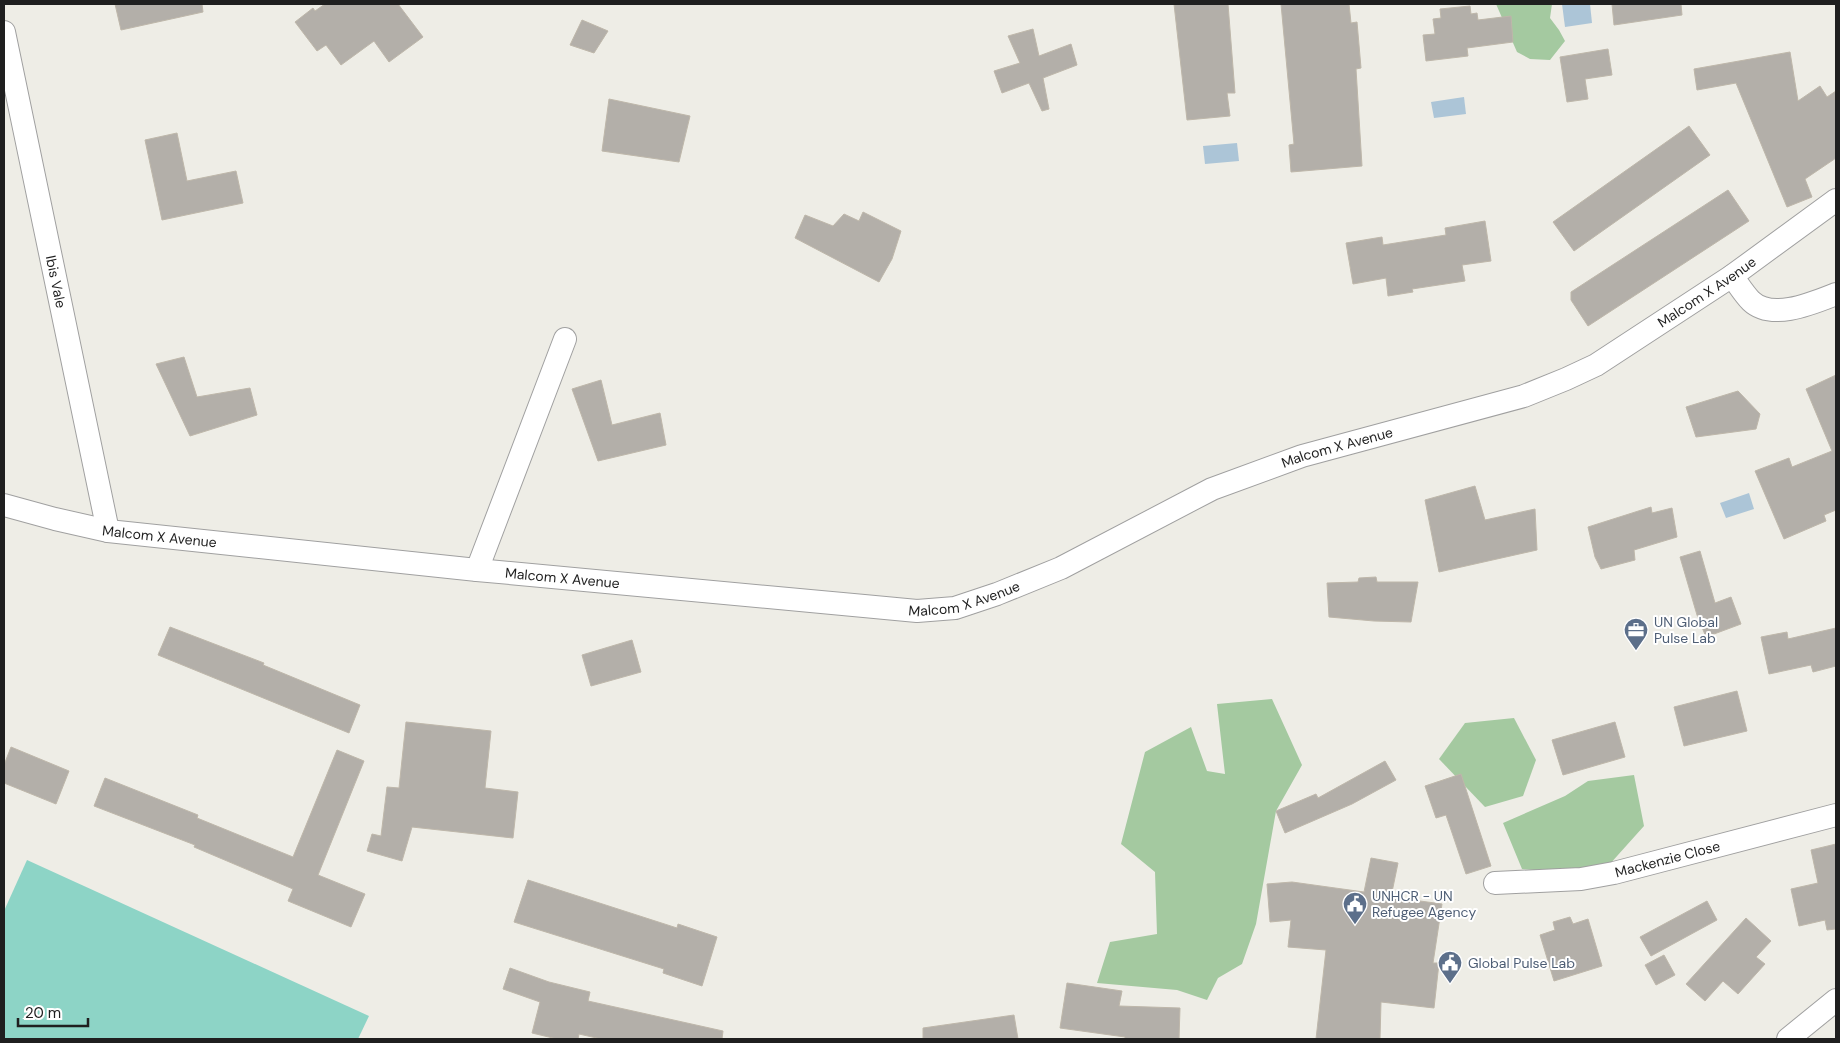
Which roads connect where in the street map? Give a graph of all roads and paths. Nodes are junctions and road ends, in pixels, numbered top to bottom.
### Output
1 (4, 32) edge
2 (1836, 200) edge
3 (1732, 276) junction
4 (1836, 294) edge
5 (565, 339) dead end
6 (4, 504) edge
7 (108, 531) junction
8 (477, 570) junction
9 (1836, 815) edge
10 (1495, 883) dead end
11 (1836, 1000) edge
12 (1788, 1039) edge

1 - 7 street, Ibis Vale
2 - 3 street, Malcom X Avenue
3 - 4 street
3 - 8 street, Malcom X Avenue
5 - 8 street
6 - 7 street, Malcom X Avenue
7 - 8 street, Malcom X Avenue
9 - 10 street, Mackenzie Close
11 - 12 street

